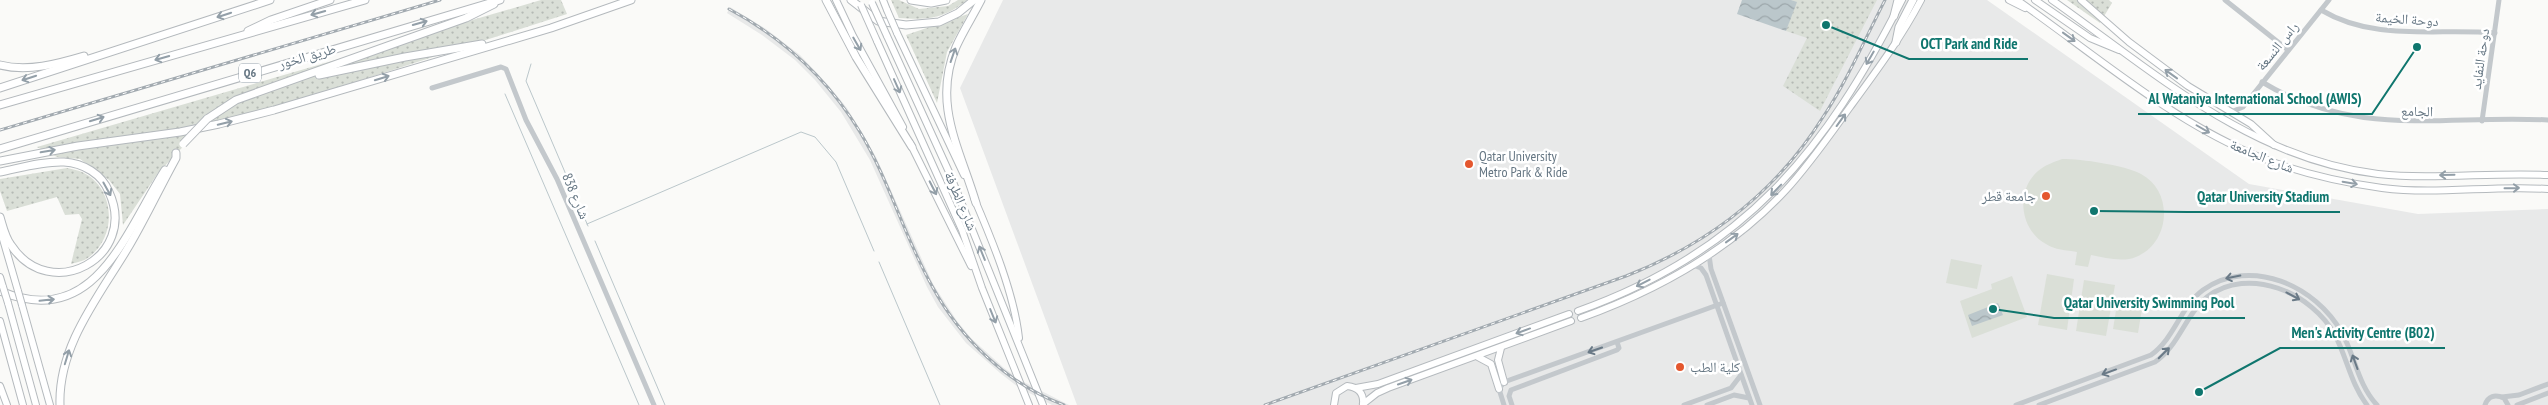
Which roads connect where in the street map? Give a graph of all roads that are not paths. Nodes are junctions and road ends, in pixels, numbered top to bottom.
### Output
1 (270, 0) edge
2 (330, 0) edge
3 (364, 0) edge
4 (501, 0) edge
5 (631, 0) edge
6 (826, 0) edge
7 (836, 0) edge
8 (851, 0) edge
9 (883, 0) edge
10 (911, 0) edge
11 (946, 0) edge
12 (974, 0) edge
13 (981, 0) edge
14 (1898, 0) edge
15 (1902, 0) edge
16 (1913, 0) edge
17 (1922, 0) edge
18 (2009, 0) edge
19 (2017, 0) edge
20 (2036, 0) edge
21 (2052, 0) edge
22 (2082, 0) edge
23 (2225, 0) edge
24 (2329, 0) edge
25 (2499, 0) edge
26 (860, 2) edge
27 (872, 2) edge
28 (2030, 9) junction
29 (2321, 10) junction
30 (1894, 16) junction
31 (2495, 33) junction
32 (242, 35) junction
33 (511, 39) junction
34 (1896, 42) junction
35 (2288, 50) junction
36 (2125, 52) junction
37 (109, 53) junction
38 (0, 64) edge
39 (289, 82) junction
40 (2262, 82) junction
41 (0, 88) edge
42 (432, 88) dead end
43 (2198, 104) junction
44 (0, 106) edge
45 (2243, 107) junction
46 (2229, 111) junction
47 (2245, 120) junction
48 (2548, 120) edge
49 (2482, 121) junction
50 (912, 147) junction
51 (2276, 148) junction
52 (0, 149) edge
53 (176, 153) junction
54 (0, 161) edge
55 (0, 172) edge
56 (2548, 175) edge
57 (2548, 189) edge
58 (976, 203) junction
59 (0, 217) edge
60 (0, 229) edge
61 (1709, 255) junction
62 (1693, 265) junction
63 (0, 277) edge
64 (982, 288) junction
65 (1, 289) edge
66 (1723, 303) junction
67 (1715, 306) junction
68 (0, 321) edge
69 (1617, 342) junction
70 (1020, 347) junction
71 (1501, 348) junction
72 (1476, 356) junction
73 (1741, 375) junction
74 (1504, 382) junction
75 (2074, 384) junction
76 (2548, 384) edge
77 (0, 386) edge
78 (1356, 388) junction
79 (1499, 389) junction
80 (2077, 391) junction
81 (2531, 391) junction
82 (2548, 393) edge
83 (2502, 397) junction
84 (1749, 398) junction
85 (2534, 398) junction
86 (1363, 404) edge
87 (7, 405) edge
88 (23, 405) edge
89 (36, 405) edge
90 (50, 405) edge
91 (60, 405) edge
92 (654, 405) edge
93 (1029, 405) edge
94 (1043, 405) edge
95 (1334, 405) edge
96 (1504, 405) edge
97 (1512, 405) edge
98 (1684, 405) edge
99 (1707, 405) edge
100 (1752, 405) edge
101 (1760, 405) edge
102 (2016, 405) edge
103 (2039, 405) edge
104 (2367, 405) edge
105 (2377, 405) edge
106 (2485, 405) edge
107 (2508, 405) edge
108 (2517, 405) edge

1 -> 37 highway
2 - 32 highway
3 -> 32 highway
4 - 39 highway
52 -> 4 highway, طريق الخور / Q6
5 - 33 highway
6 - 50 highway
7 -> 50 main road
8 - 12 highway
9 - 58 main road, bridge
10 - 11 highway
58 -> 13 highway
14 - 30 highway
15 - 30 main road
16 - 34 highway
17 - 34 main road
18 - 28 main road
19 - 28 main road, شارع الجامعة
20 - 36 main road
21 - 36 main road, شارع الجامعة
46 -> 22 main road
23 - 35 street
24 - 29 street, راس النسعة
25 - 31 street, دوحة النفايد
26 -> 64 main road, شارع الطرفة, bridge
70 -> 27 main road, شارع الطرفة, bridge
28 -> 57 main road, شارع الجامعة
29 - 31 street, دوحة الخيمة
29 - 35 street, راس النسعة
30 -> 62 main road
31 - 49 street, دوحة النفايد
32 -> 44 highway
33 - 39 highway
54 -> 33 highway
61 -> 34 main road
35 - 40 street, راس النسعة
36 - 43 main road, شارع الجامعة
37 - 38 highway
37 -> 41 highway
39 - 53 highway, bridge
40 - 45 street, راس النسعة
40 - 49 street, الجامع
42 - 92 street, شارع 838
43 - 46 main road
43 - 51 main road, شارع الجامعة
45 - 46 street
45 - 47 street
46 - 47 main road
47 - 51 main road
48 - 49 street, الجامع
50 -> 64 main road
56 -> 51 main road, شارع الجامعة
65 -> 53 highway
91 -> 53 highway
55 -> 59 highway
58 - 70 main road
60 - 90 main road, bridge
61 - 62 main road
61 - 66 street
62 - 67 street
63 - 65 main road
64 -> 93 main road, شارع الطرفة
65 - 89 main road, bridge
66 - 67 street
66 - 101 street
67 - 69 street
67 - 73 street
68 - 88 main road
69 -> 74 street
69 - 97 street
70 - 94 main road, شارع الطرفة
71 - 72 main road
71 - 74 main road
71 -> 78 main road
72 - 79 main road
86 -> 72 main road
73 - 84 street
73 - 98 street
74 - 79 street
75 - 80 street
75 - 102 street
105 -> 75 street
76 - 81 street
77 - 87 main road
78 - 86 main road
78 - 95 main road
79 - 96 street
80 - 103 street
80 -> 104 street
81 - 83 street
81 - 85 street
82 - 85 street
83 - 106 street
83 - 107 street
84 - 99 street
84 - 100 street
85 - 108 street

